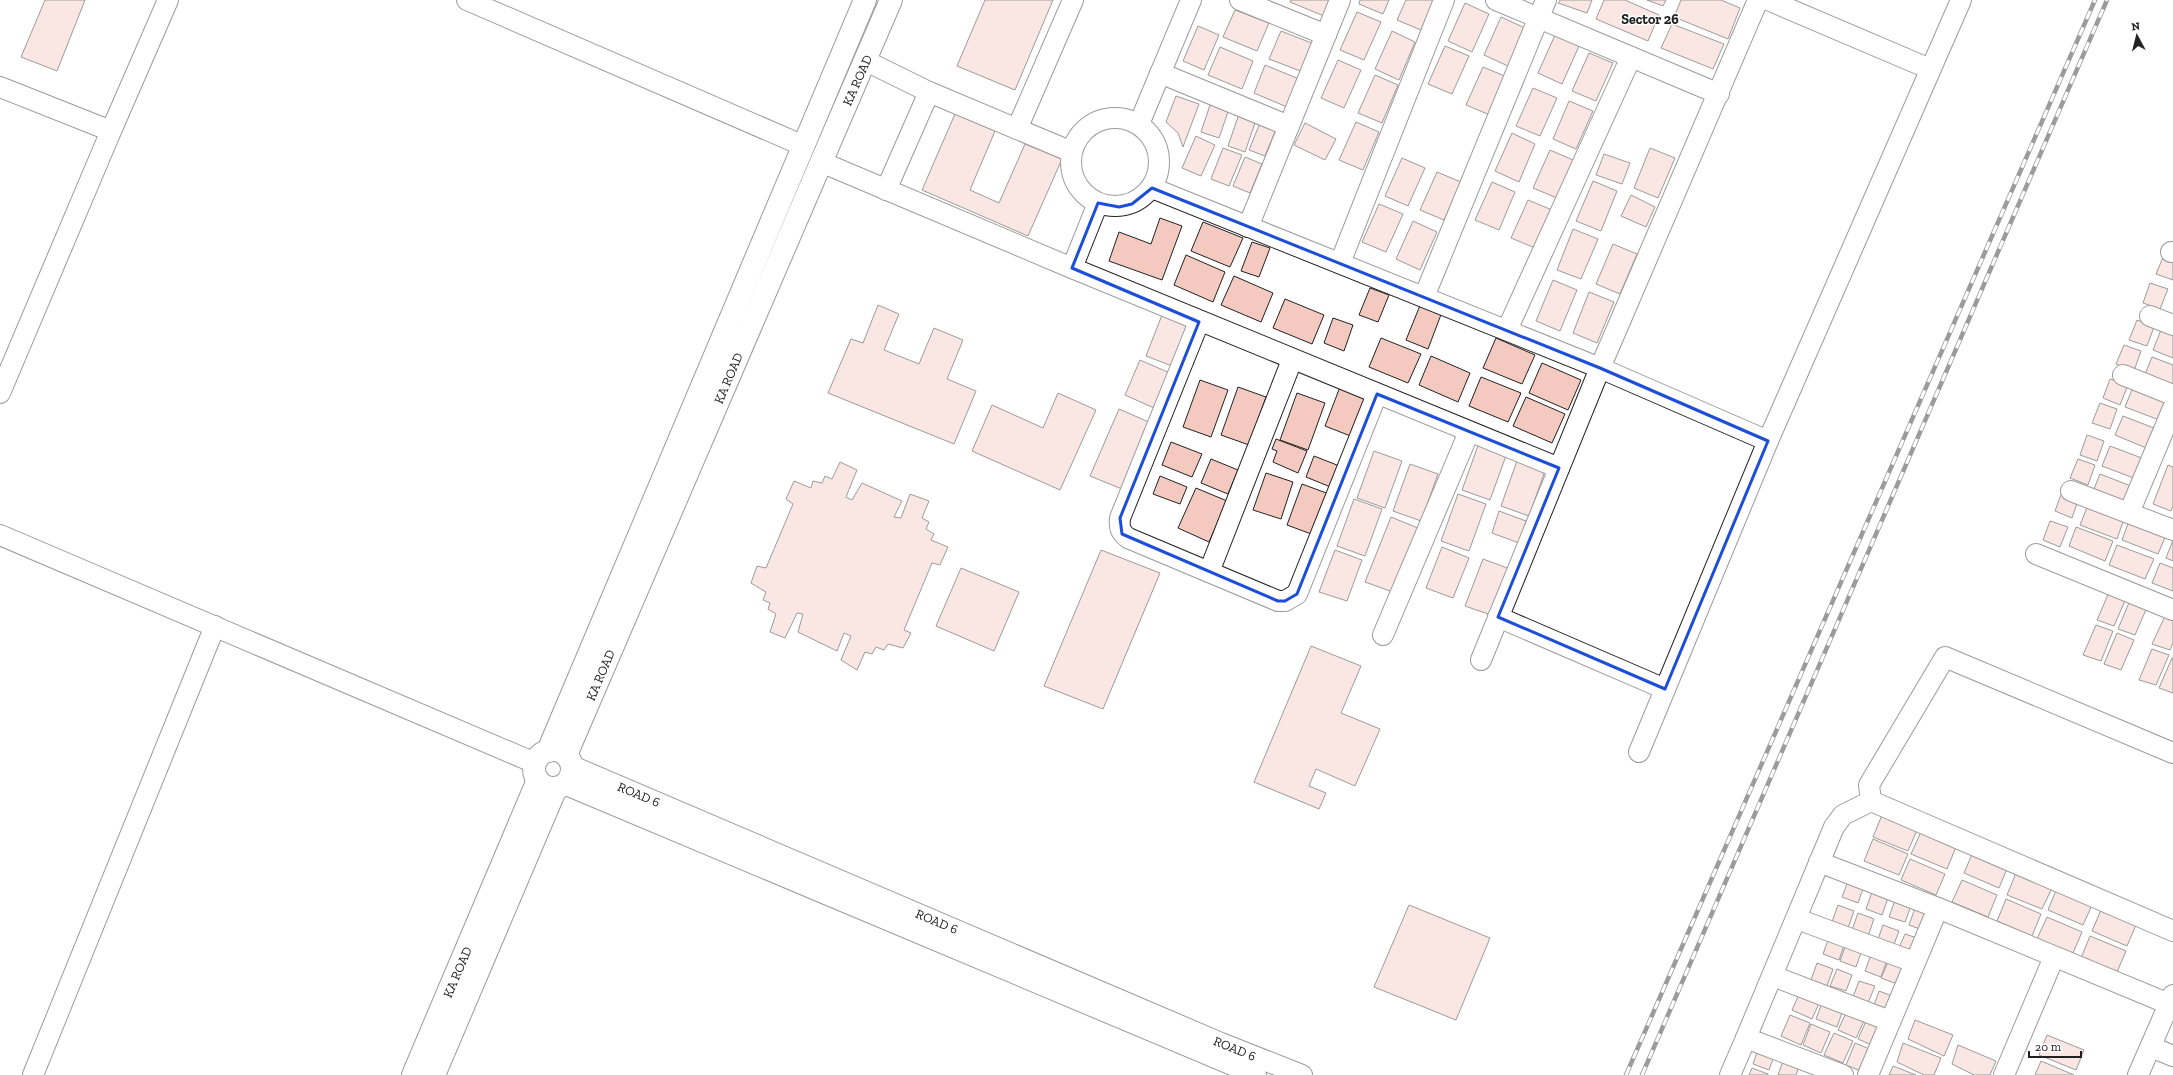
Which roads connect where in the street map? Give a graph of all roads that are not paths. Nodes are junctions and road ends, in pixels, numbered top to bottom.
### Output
1 (168, 0) edge
2 (467, 0) edge
3 (865, 0) edge
4 (891, 0) edge
5 (1073, 0) edge
6 (1191, 0) edge
7 (1240, 0) edge
8 (1340, 0) edge
9 (1444, 0) edge
10 (1496, 0) edge
11 (1758, 0) edge
12 (1768, 0) edge
13 (1961, 0) edge
14 (1542, 9) edge
15 (1326, 35) junction
16 (1631, 57) junction
17 (866, 61) junction
18 (1930, 70) junction
19 (1160, 73) junction
20 (0, 87) edge
21 (929, 92) junction
22 (1719, 94) junction
23 (1139, 124) junction
24 (1289, 126) junction
25 (1017, 129) junction
26 (111, 131) junction
27 (804, 146) junction
28 (1072, 152) junction
29 (821, 162) junction
30 (1152, 188) junction
31 (886, 190) junction
32 (1098, 203) junction
33 (1248, 226) junction
34 (1340, 263) junction
35 (1072, 268) junction
36 (1424, 297) junction
37 (2150, 316) dead end
38 (1200, 322) junction
39 (2173, 325) edge
40 (1507, 330) junction
41 (1292, 360) junction
42 (1600, 368) junction
43 (2123, 375) dead end
44 (0, 393) edge
45 (1377, 394) junction
46 (2173, 395) edge
47 (2173, 408) edge
48 (1469, 432) junction
49 (1768, 440) junction
50 (1559, 468) junction
51 (2072, 491) dead end
52 (2129, 513) junction
53 (2173, 530) edge
54 (0, 536) edge
55 (2036, 554) dead end
56 (1208, 572) junction
57 (2173, 610) edge
58 (1498, 617) junction
59 (215, 626) junction
60 (1383, 635) dead end
61 (1481, 660) dead end
62 (1665, 689) junction
63 (1639, 752) dead end
64 (2173, 753) edge
65 (554, 770) junction
66 (1871, 801) junction
67 (1819, 862) junction
68 (1938, 908) junction
69 (1797, 919) junction
70 (2173, 931) edge
71 (2054, 957) junction
72 (1914, 962) junction
73 (1773, 976) junction
74 (2171, 999) edge
75 (1890, 1021) junction
76 (1746, 1038) junction
77 (2151, 1047) junction
78 (2173, 1056) edge
79 (1801, 1068) edge
80 (33, 1075) edge
81 (413, 1075) edge
82 (434, 1075) edge
83 (1256, 1075) edge
84 (1302, 1075) edge
85 (1730, 1075) edge
86 (1843, 1075) edge
87 (1868, 1075) edge
88 (2004, 1075) edge
89 (2138, 1075) edge

1 - 26 street
2 - 27 street
3 - 27 main road, KA ROAD
4 - 17 main road, KA ROAD
5 - 25 street
6 - 19 street
7 - 15 street
8 - 15 street
9 - 34 street
10 - 14 street
11 - 22 street
12 - 18 street
13 - 18 street
14 - 16 street
14 - 36 street
15 - 24 street
16 - 22 street
16 - 40 street
17 - 21 street
17 - 29 main road, KA ROAD
18 - 49 street
19 - 23 street
19 - 24 street
20 - 26 street
21 - 25 street
21 - 31 street
22 - 42 street
23 - 28 street
23 - 30 street
24 - 33 street
25 - 28 street
26 - 44 street
27 - 65 main road, KA ROAD
28 - 32 street
29 - 31 street
29 - 65 main road, KA ROAD
30 - 32 street
30 - 33 street
31 - 35 street
32 - 35 street
33 - 34 street
34 - 36 street
35 - 38 street
36 - 40 street
37 - 39 street
38 - 41 street
38 - 56 street
40 - 42 street
41 - 45 street
41 - 56 street
42 - 49 street
42 - 50 street
43 - 46 street
45 - 48 street
45 - 56 street
47 - 52 street
48 - 50 street
48 - 60 street
49 - 62 street
50 - 58 street
51 - 52 street
52 - 53 street
54 - 59 street
55 - 57 street
58 - 61 street
58 - 62 street
59 - 65 street
59 - 80 street
62 - 63 street
64 - 66 street
65 - 81 main road, KA ROAD
65 - 82 main road, KA ROAD
65 - 83 street, ROAD 6
65 - 84 street, ROAD 6
66 - 67 street
66 - 70 street
67 - 68 street
67 - 69 street
68 - 71 street
68 - 72 street
69 - 72 street
69 - 73 street
71 - 74 street
71 - 88 street
72 - 75 street
73 - 75 street
73 - 76 street
74 - 77 street
75 - 87 street
76 - 79 street
76 - 85 street
77 - 78 street
77 - 89 street
79 - 86 street

